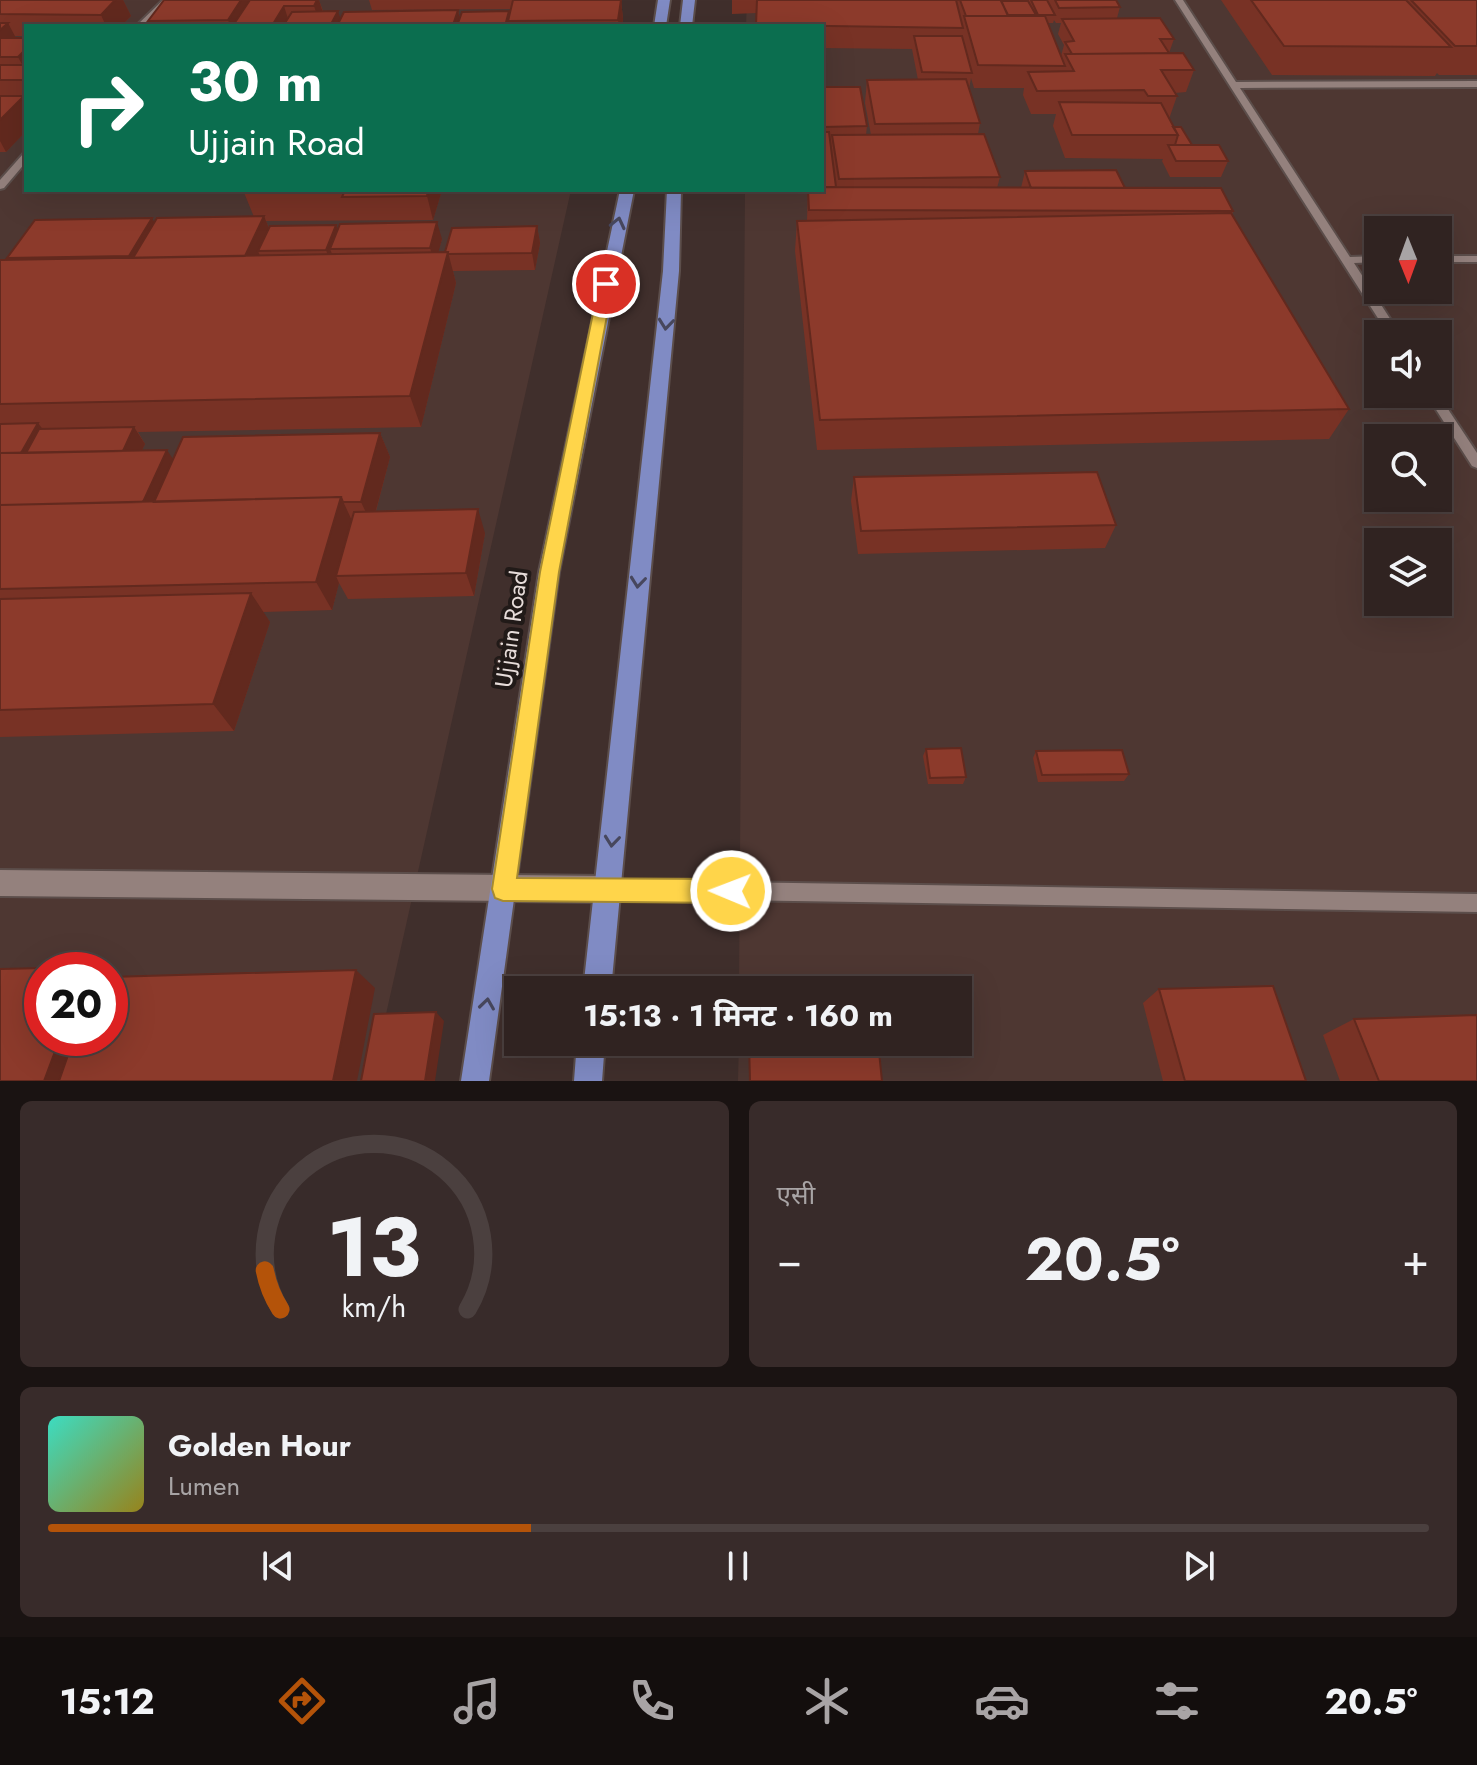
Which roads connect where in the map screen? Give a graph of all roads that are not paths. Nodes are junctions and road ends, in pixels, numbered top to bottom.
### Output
1 (168, 0) edge
2 (664, 0) edge
3 (689, 0) edge
4 (1179, 0) edge
5 (142, 24) edge
6 (660, 24) edge
7 (686, 24) edge
8 (1477, 84) edge
9 (1234, 85) junction
10 (24, 158) edge
11 (0, 186) edge
12 (627, 192) edge
13 (674, 192) edge
14 (1364, 259) edge
15 (1452, 259) edge
16 (1477, 259) edge
17 (1346, 260) junction
18 (1385, 320) edge
19 (1441, 408) edge
20 (1477, 463) edge
21 (0, 883) edge
22 (503, 889) junction
23 (607, 889) junction
24 (1477, 903) edge
25 (598, 976) edge
26 (590, 1056) edge
27 (475, 1081) edge
28 (588, 1081) edge

1 - 5 lane
2 - 6 main road
3 - 7 main road
4 - 9 lane
8 - 9 lane
9 - 17 lane
10 - 11 lane
22 -> 12 main road, Ujjain Road
13 -> 23 main road
14 - 17 lane
15 - 16 lane
17 - 18 lane
19 - 20 lane
21 - 22 street
22 - 23 street
27 -> 22 main road, Ujjain Road
23 - 24 lane
23 - 25 main road
26 - 28 main road

